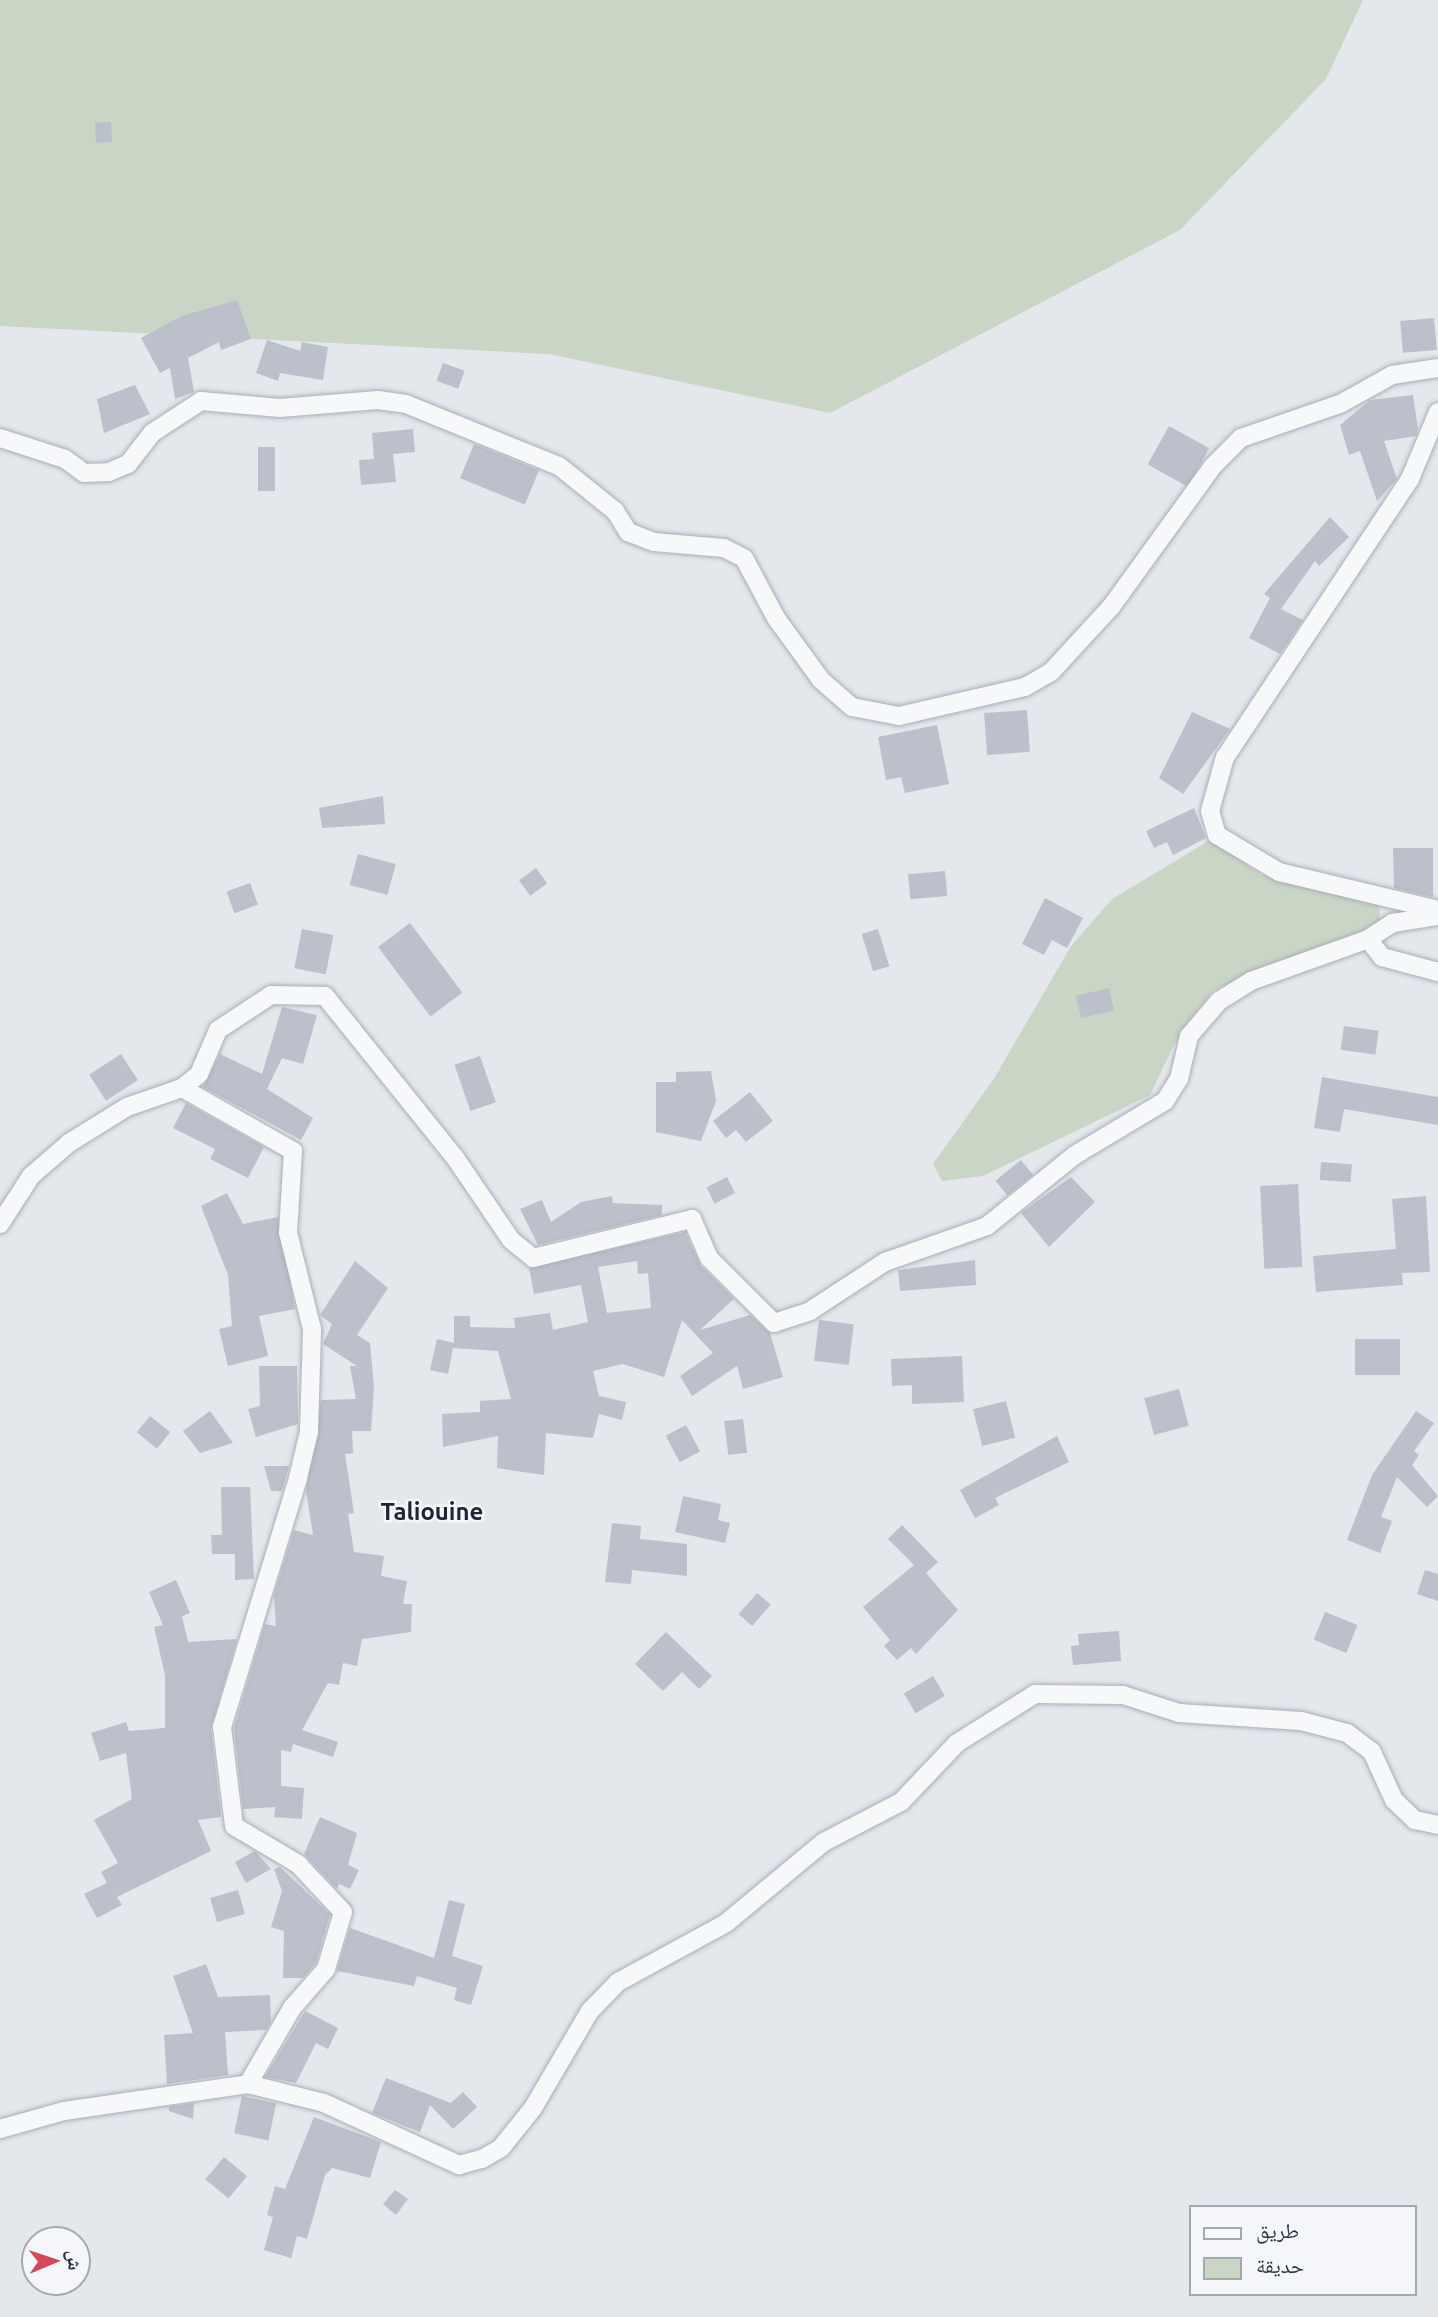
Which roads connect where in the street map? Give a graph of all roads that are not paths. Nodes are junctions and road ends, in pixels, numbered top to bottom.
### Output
1 (1438, 368) edge
2 (1438, 412) edge
3 (0, 438) edge
4 (1438, 909) edge
5 (1438, 916) edge
6 (1368, 939) junction
7 (1438, 972) edge
8 (182, 1088) junction
9 (0, 1224) edge
10 (1438, 1825) edge
11 (248, 2084) junction
12 (0, 2130) edge

1 - 3 street
2 - 4 street
5 - 6 street
6 - 7 street
6 - 8 street
8 - 9 street
8 - 11 street
10 - 11 street
11 - 12 street

